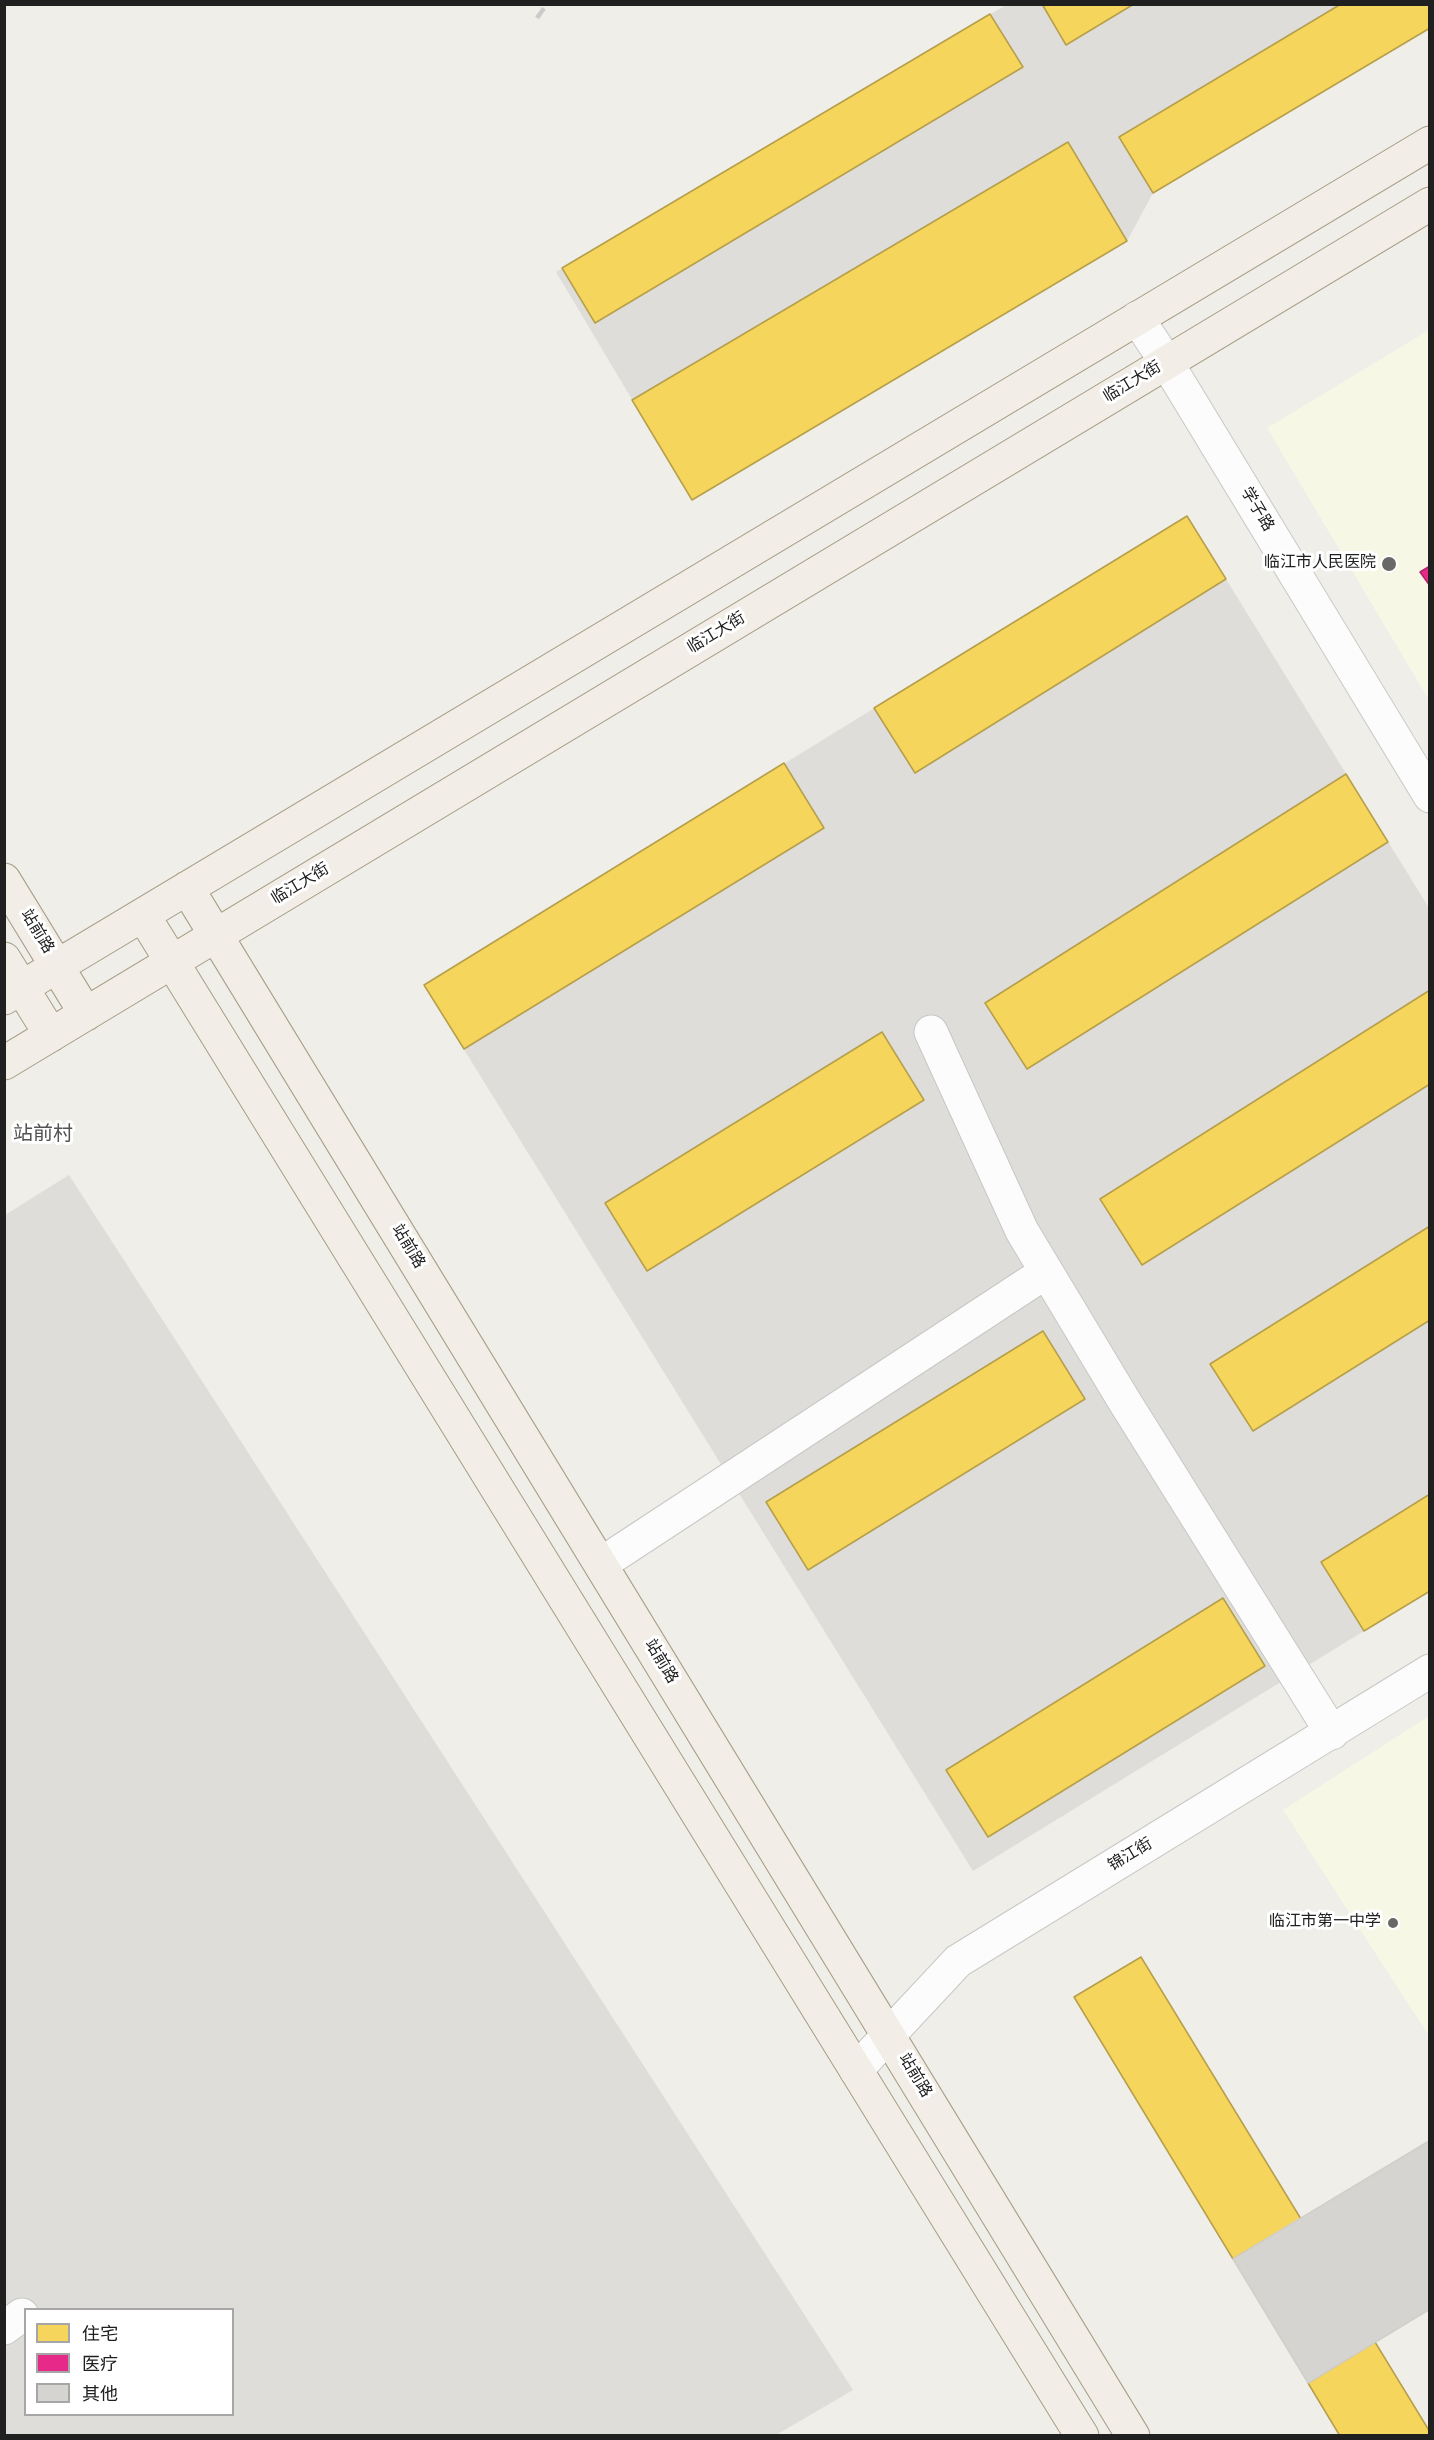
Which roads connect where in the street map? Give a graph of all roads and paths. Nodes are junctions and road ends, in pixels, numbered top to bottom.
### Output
1 (1430, 143) edge
2 (1430, 204) edge
3 (1137, 318) junction
4 (1167, 363) junction
5 (1430, 796) edge
6 (4, 880) edge
7 (187, 888) junction
8 (143, 915) junction
9 (217, 936) junction
10 (4, 959) edge
11 (172, 963) junction
12 (57, 967) junction
13 (13, 993) edge
14 (86, 1014) junction
15 (931, 1032) dead end
16 (51, 1035) junction
17 (4, 1063) edge
18 (1046, 1272) junction
19 (601, 1564) junction
20 (1430, 1671) edge
21 (1332, 1733) junction
22 (889, 2036) junction
23 (856, 2070) junction
24 (1082, 2436) edge
25 (1133, 2436) edge

1 - 3 main road
2 - 4 main road, 临江大街
3 - 4 street, 学子路
3 - 7 main road
4 - 5 street, 学子路
4 - 9 main road, 临江大街
6 - 12 main road, 站前路
7 - 8 main road
7 - 9 main road, 站前路
8 - 11 main road
8 - 12 main road
9 - 11 main road, 临江大街
9 - 19 main road, 站前路
10 - 13 main road
11 - 14 main road, 临江大街
11 - 23 main road
12 - 13 main road
12 - 14 main road, 站前路
13 - 16 main road
14 - 16 main road, 临江大街
15 - 18 street
16 - 17 main road, 临江大街
18 - 19 street
18 - 21 street
19 - 22 main road, 站前路
20 - 21 street, 锦江街
21 - 22 street, 锦江街
22 - 23 street, 锦江街
22 - 25 main road, 站前路
23 - 24 main road

